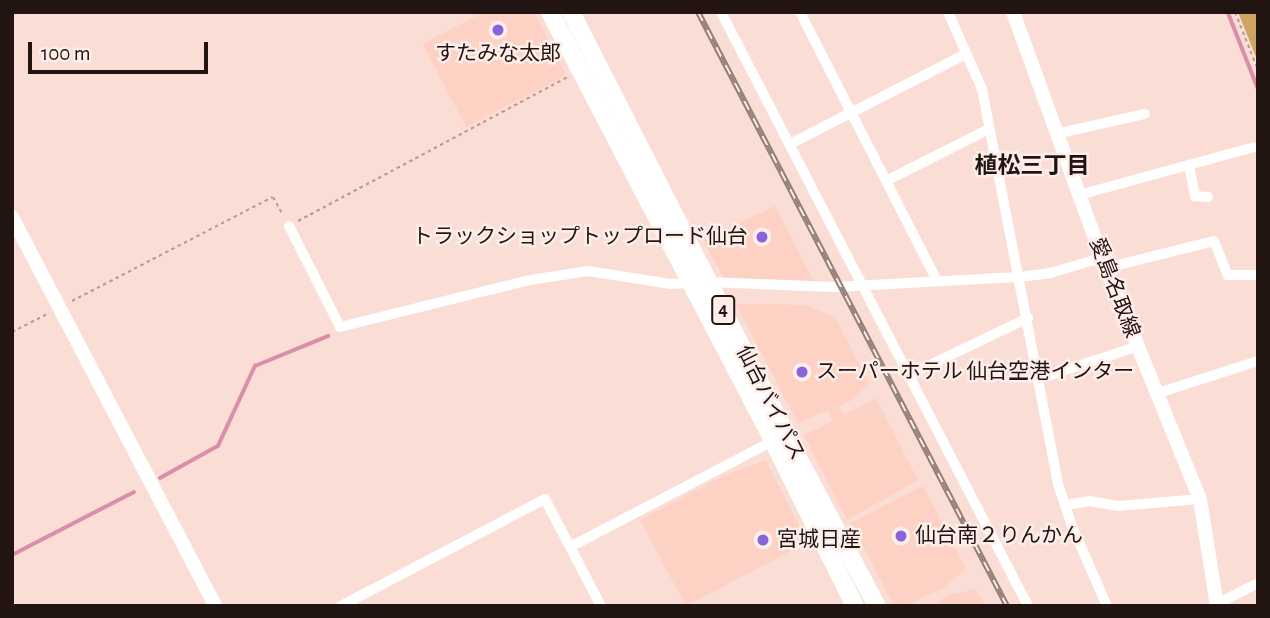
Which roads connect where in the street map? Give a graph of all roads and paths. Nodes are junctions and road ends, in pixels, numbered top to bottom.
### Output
1 (550, 12) edge
2 (571, 12) edge
3 (721, 12) edge
4 (800, 12) edge
5 (948, 12) edge
6 (1013, 12) edge
7 (1235, 12) edge
8 (966, 54) junction
9 (1258, 70) edge
10 (580, 71) junction
11 (852, 113) junction
12 (1145, 114) dead end
13 (989, 129) junction
14 (1056, 134) junction
15 (790, 144) junction
16 (1254, 147) dead end
17 (1189, 164) junction
18 (888, 180) junction
19 (1079, 195) junction
20 (1208, 197) dead end
21 (12, 217) edge
22 (289, 226) junction
23 (1104, 263) junction
24 (1258, 275) edge
25 (1019, 277) junction
26 (937, 281) junction
27 (700, 283) junction
28 (863, 284) junction
29 (59, 307) junction
30 (1028, 317) junction
31 (12, 332) edge
32 (1136, 347) junction
33 (1258, 360) edge
34 (909, 375) junction
35 (1038, 379) junction
36 (1155, 394) junction
37 (774, 441) junction
38 (1200, 499) junction
39 (1065, 505) junction
40 (570, 547) junction
41 (1258, 583) edge
42 (1217, 605) edge
43 (215, 606) edge
44 (341, 606) edge
45 (601, 606) edge
46 (855, 606) edge
47 (877, 606) edge
48 (1028, 606) edge
49 (1107, 606) edge

1 - 10 highway, 仙台バイパス / 4
2 - 27 highway, 仙台バイパス / 4
3 - 15 street
4 - 11 street
5 - 8 street
6 - 14 main road, 愛島名取線
7 - 9 path
8 - 11 street
8 - 13 street
10 - 22 path
10 - 27 highway, 仙台バイパス / 4
11 - 15 street
11 - 18 street
12 - 14 street
13 - 18 street
13 - 25 street
14 - 19 main road, 愛島名取線
15 - 28 street
16 - 17 street
17 - 19 street
17 - 20 street
18 - 26 street
19 - 23 main road, 愛島名取線
21 - 29 main road
22 - 27 street
22 - 29 path
23 - 24 street
23 - 25 street
23 - 32 main road, 愛島名取線
25 - 26 street
25 - 30 street
26 - 28 street
27 - 28 street
27 - 37 highway, 仙台バイパス / 4
27 - 47 highway, 仙台バイパス / 4
28 - 34 street
29 - 31 path
29 - 43 main road
30 - 34 street
30 - 35 street
32 - 35 street
32 - 36 main road, 愛島名取線
33 - 36 street
34 - 48 street
35 - 39 street
36 - 38 main road, 愛島名取線
37 - 40 street
37 - 46 highway, 仙台バイパス / 4
38 - 39 street
38 - 42 main road, 愛島名取線
39 - 49 street
40 - 44 street
40 - 45 street
41 - 42 street

